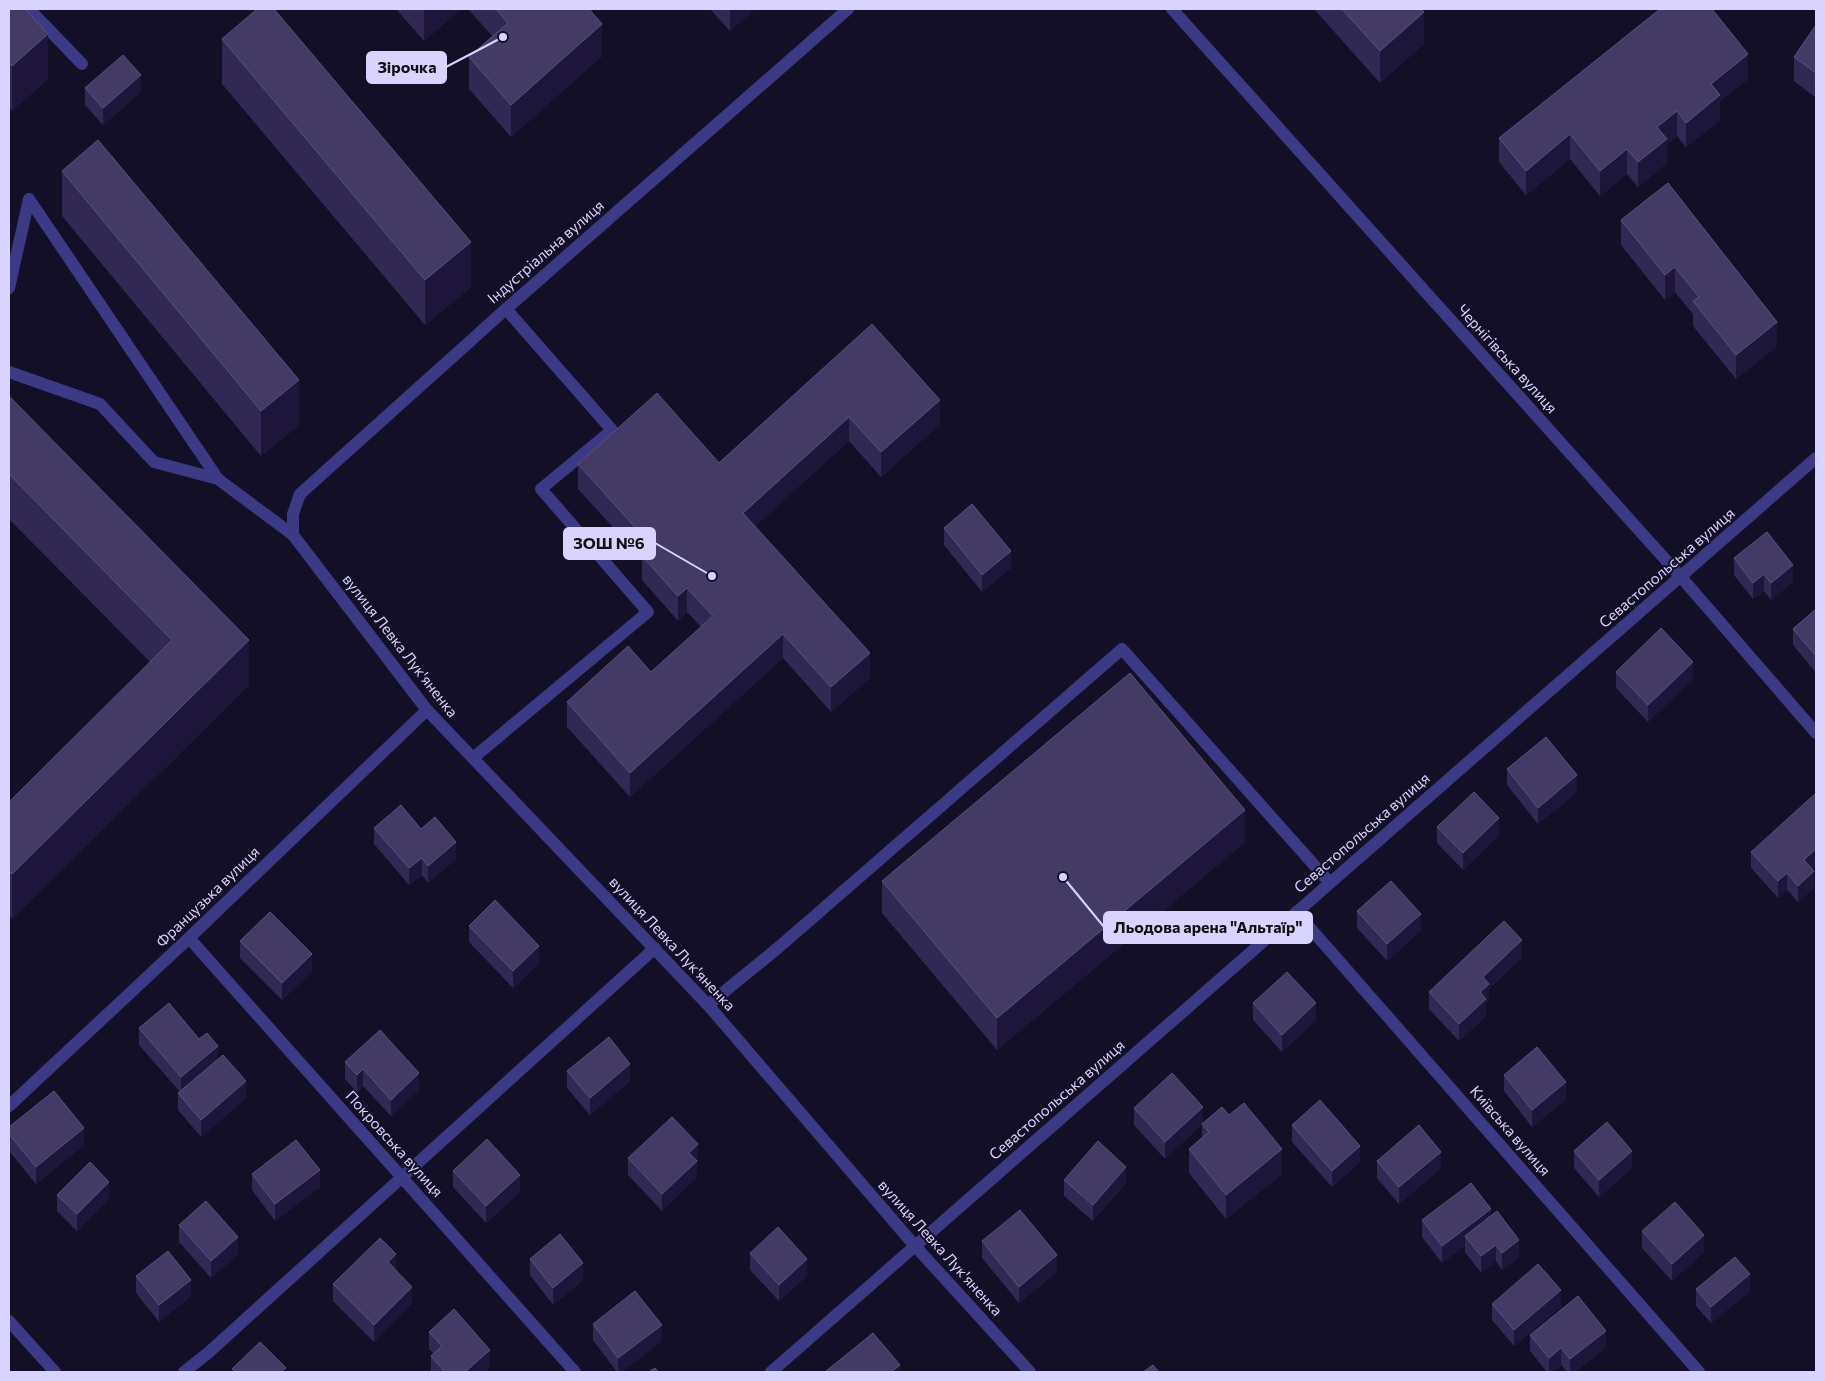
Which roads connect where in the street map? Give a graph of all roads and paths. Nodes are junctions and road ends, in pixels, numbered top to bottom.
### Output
1 (29, 9) edge
2 (848, 9) edge
3 (1172, 9) edge
4 (82, 64) dead end
5 (9, 288) edge
6 (506, 309) junction
7 (9, 372) edge
8 (1816, 458) edge
9 (218, 479) junction
10 (293, 535) junction
11 (1681, 578) junction
12 (427, 710) junction
13 (1816, 733) edge
14 (473, 758) junction
15 (1330, 883) junction
16 (1296, 912) junction
17 (189, 938) junction
18 (655, 948) junction
19 (708, 1005) junction
20 (9, 1106) edge
21 (401, 1177) junction
22 (915, 1246) junction
23 (9, 1321) edge
24 (54, 1372) edge
25 (184, 1372) edge
26 (575, 1372) edge
27 (772, 1372) edge
28 (1030, 1372) edge
29 (1700, 1372) edge

1 - 4 street
2 - 6 street, Індустріальна вулиця
3 - 11 street, Чернігівська вулиця
5 - 9 street
6 - 10 street, Індустріальна вулиця
6 - 14 street
7 - 9 street
8 - 11 street, Севастопольська вулиця
9 - 10 street, вулиця Левка Лук'яненка
10 - 12 street, вулиця Левка Лук'яненка
11 - 13 street, Чернігівська вулиця
11 - 15 street, Севастопольська вулиця
12 - 14 street, вулиця Левка Лук'яненка
12 - 17 street, Французька вулиця
14 - 18 street, вулиця Левка Лук'яненка
15 - 16 street, Севастопольська вулиця
15 - 19 street
16 - 22 street, Севастопольська вулиця
16 - 29 street, Київська вулиця
17 - 20 street, Французька вулиця
17 - 21 street, Покровська вулиця
18 - 19 street, вулиця Левка Лук'яненка
18 - 21 street
19 - 22 street, вулиця Левка Лук'яненка
21 - 25 street
21 - 26 street, Покровська вулиця
22 - 27 street, Севастопольська вулиця
22 - 28 street, вулиця Левка Лук'яненка
23 - 24 street

